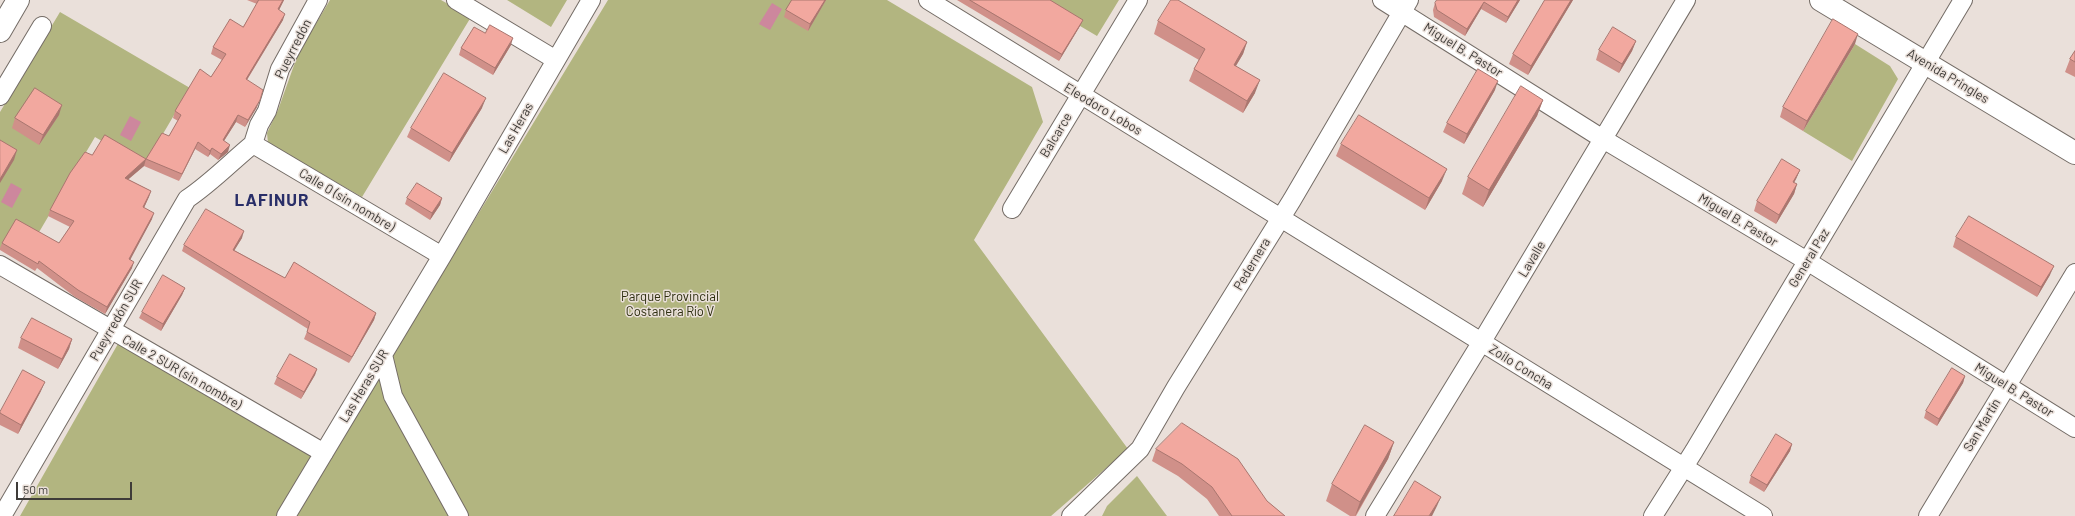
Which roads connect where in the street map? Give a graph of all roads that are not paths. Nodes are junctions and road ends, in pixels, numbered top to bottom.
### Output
1 (18, 0) edge
2 (318, 0) edge
3 (456, 0) edge
4 (591, 0) edge
5 (928, 0) edge
6 (1138, 0) edge
7 (1382, 0) edge
8 (1686, 0) edge
9 (1821, 0) edge
10 (1963, 0) edge
11 (1405, 6) edge
12 (42, 26) dead end
13 (0, 31) edge
14 (556, 60) junction
15 (1926, 63) junction
16 (1081, 95) junction
17 (0, 96) edge
18 (1603, 139) junction
19 (253, 144) junction
20 (2075, 153) edge
21 (1012, 209) dead end
22 (1280, 216) junction
23 (442, 256) junction
24 (1807, 261) junction
25 (0, 265) edge
26 (2075, 273) edge
27 (110, 331) junction
28 (1481, 343) junction
29 (383, 355) junction
30 (2006, 386) junction
31 (2075, 428) edge
32 (324, 453) junction
33 (1684, 467) junction
34 (1074, 515) edge
35 (2, 516) edge
36 (286, 516) edge
37 (459, 516) edge
38 (1375, 516) edge
39 (1653, 516) edge
40 (1763, 516) edge
41 (1928, 516) edge

1 - 13 main road
2 - 19 street, Pueyrredón
3 - 14 street
4 - 14 street, Las Heras
5 - 16 street, Eleodoro Lobos
6 - 16 street, Balcarce
7 - 11 street, Miguel B. Pastor
8 - 18 street, Lavalle
9 - 15 main road, Avenida Pringles
10 - 15 street, General Paz
11 - 18 street, Miguel B. Pastor
11 - 22 street, Pedernera
12 - 17 street
14 - 23 street, Las Heras
15 - 20 main road, Avenida Pringles
15 - 24 street, General Paz
16 - 21 street, Balcarce
16 - 22 street, Eleodoro Lobos
18 - 24 street, Miguel B. Pastor
18 - 28 street, Lavalle
19 - 23 street, Calle 0 (sin nombre)
19 - 27 street, Pueyrredón SUR
22 - 28 street, Zoilo Concha
22 - 34 street, Pedernera
23 - 29 street, Las Heras SUR
24 - 30 street, Miguel B. Pastor
24 - 33 street, General Paz
25 - 27 street, Calle 2 SUR (sin nombre)
26 - 30 street, San Martín
27 - 32 street, Calle 2 SUR (sin nombre)
27 - 35 street, Pueyrredón SUR
28 - 33 street, Zoilo Concha
28 - 38 street, Lavalle
29 - 32 street, Las Heras SUR
29 - 37 street
30 - 31 street, Miguel B. Pastor
30 - 41 street, San Martín
32 - 36 street, Las Heras SUR
33 - 39 street, General Paz
33 - 40 street, Zoilo Concha

